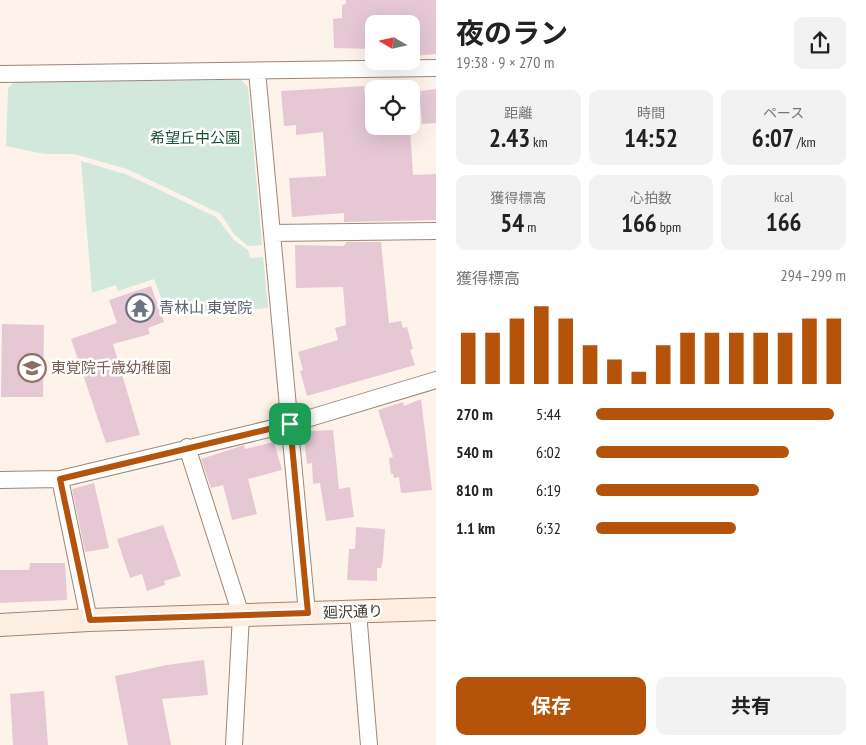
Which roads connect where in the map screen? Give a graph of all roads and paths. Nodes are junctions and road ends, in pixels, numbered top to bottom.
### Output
1 (436, 68) edge
2 (257, 71) junction
3 (0, 74) edge
4 (436, 231) edge
5 (272, 233) junction
6 (436, 380) edge
7 (290, 424) junction
8 (187, 447) junction
9 (60, 479) junction
10 (0, 480) edge
11 (436, 609) edge
12 (358, 612) junction
13 (308, 613) junction
14 (241, 615) junction
15 (90, 620) junction
16 (0, 625) edge
17 (234, 745) edge
18 (369, 745) edge

1 - 2 street
2 - 3 street
2 - 5 street
4 - 5 street
5 - 7 street
6 - 7 street
7 - 8 street
7 - 13 street
8 - 9 street
8 - 14 street
9 - 10 street
9 - 15 street
11 - 12 street, 廻沢通り
12 - 13 street, 廻沢通り
12 - 18 street
13 - 14 street, 廻沢通り
14 - 15 street, 廻沢通り
14 - 17 street
15 - 16 street, 廻沢通り

